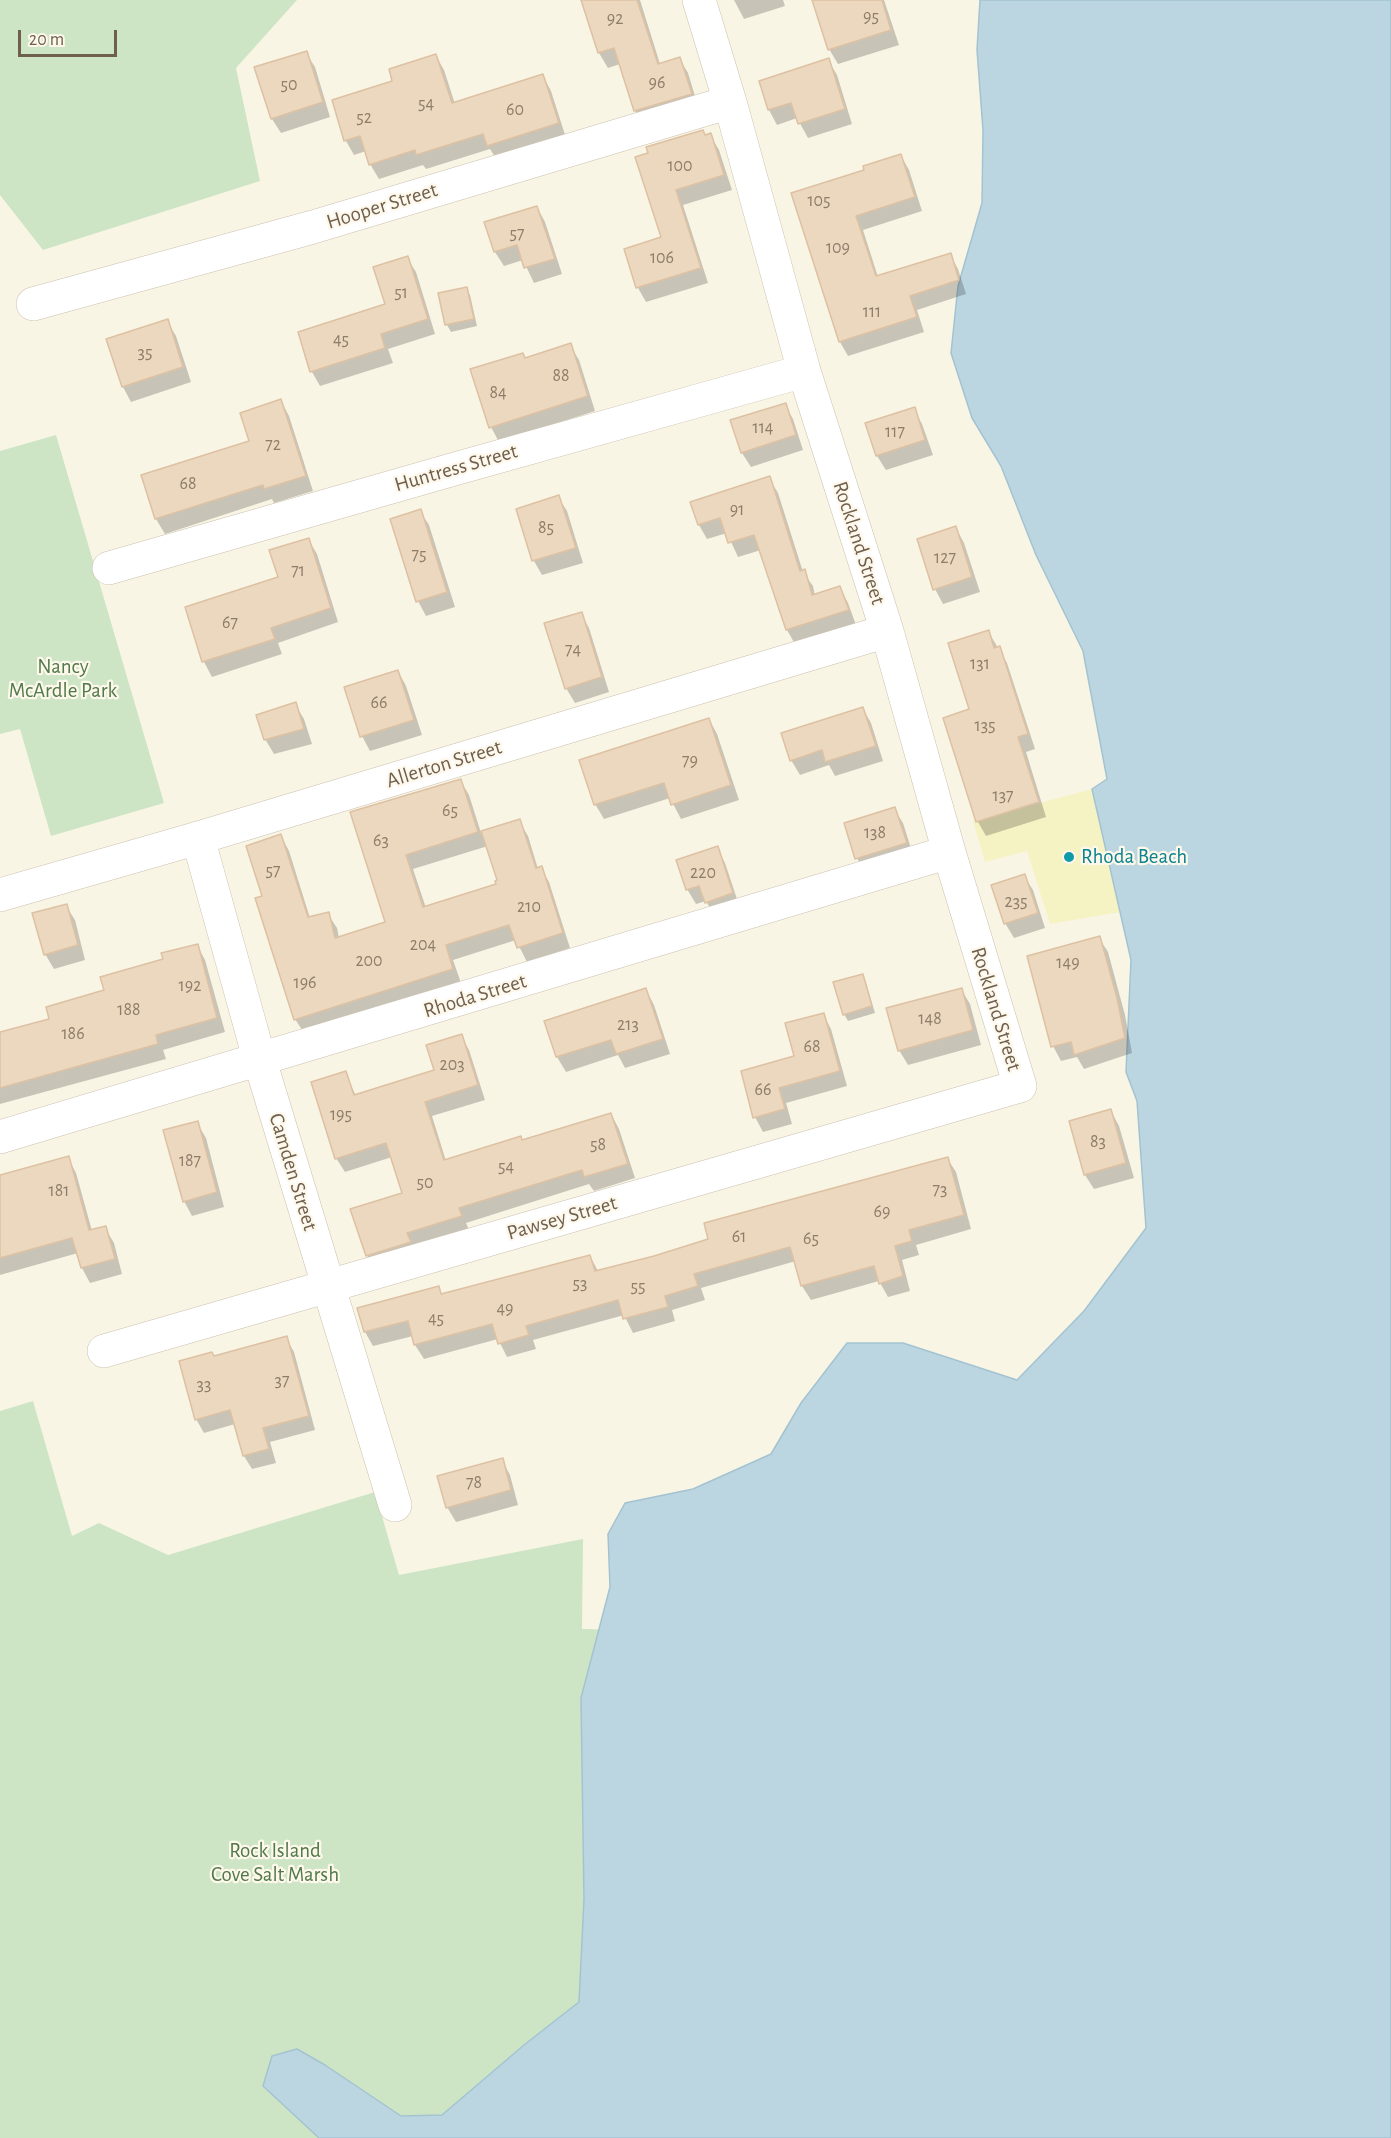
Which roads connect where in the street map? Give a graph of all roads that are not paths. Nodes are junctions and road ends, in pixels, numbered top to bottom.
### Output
1 (699, 0) edge
2 (730, 102) junction
3 (33, 304) dead end
4 (804, 371) junction
5 (109, 568) dead end
6 (887, 631) junction
7 (198, 838) junction
8 (949, 852) junction
9 (0, 894) edge
10 (260, 1061) junction
11 (1020, 1086) joint
12 (0, 1137) edge
13 (327, 1287) junction
14 (104, 1351) dead end
15 (395, 1505) dead end

1 - 2 street, Rockland Street
2 - 3 street, Hooper Street
2 - 4 street, Rockland Street
4 - 5 street, Huntress Street
4 - 6 street, Rockland Street
6 - 7 street, Allerton Street
6 - 8 street, Rockland Street
7 - 9 street, Allerton Street
7 - 10 street, Camden Street
8 - 10 street, Rhoda Street
8 - 11 street, Rockland Street
10 - 12 street, Rhoda Street
10 - 13 street, Camden Street
11 - 13 street, Pawsey Street
13 - 14 street, Pawsey Street
13 - 15 street, Camden Street

